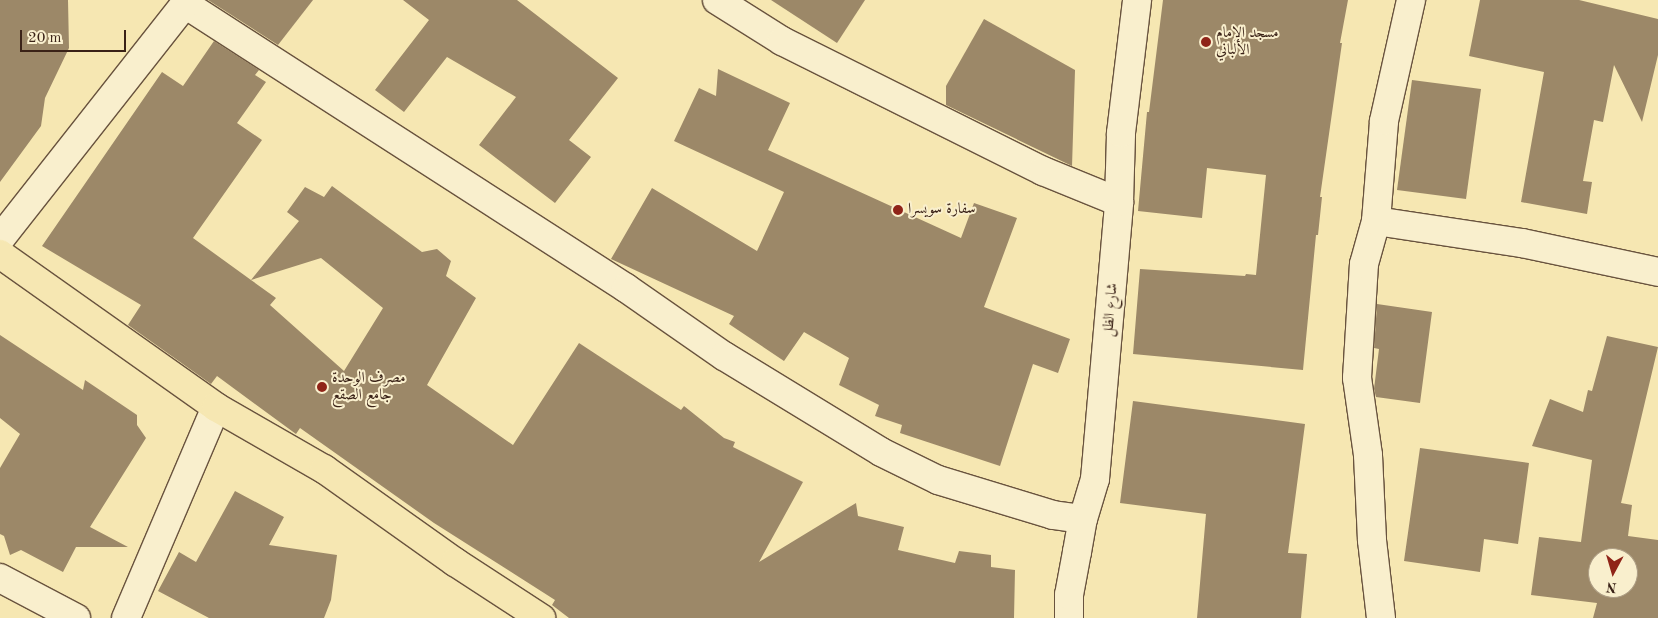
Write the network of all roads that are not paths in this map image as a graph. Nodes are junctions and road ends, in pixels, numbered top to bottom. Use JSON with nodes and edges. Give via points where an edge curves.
{"nodes":[{"id":1,"x":717,"y":0,"type":"edge"},
{"id":2,"x":1137,"y":0,"type":"edge"},
{"id":3,"x":1411,"y":0,"type":"edge"},
{"id":4,"x":186,"y":2,"type":"edge"},
{"id":5,"x":1119,"y":202,"type":"junction"},
{"id":6,"x":1376,"y":220,"type":"junction"},
{"id":7,"x":0,"y":239,"type":"edge"},
{"id":8,"x":0,"y":254,"type":"edge"},
{"id":9,"x":1658,"y":272,"type":"edge"},
{"id":10,"x":216,"y":408,"type":"junction"},
{"id":11,"x":1083,"y":519,"type":"junction"},
{"id":12,"x":0,"y":578,"type":"edge"},
{"id":13,"x":76,"y":618,"type":"edge"},
{"id":14,"x":126,"y":618,"type":"edge"},
{"id":15,"x":541,"y":618,"type":"edge"},
{"id":16,"x":1069,"y":618,"type":"edge"},
{"id":17,"x":1381,"y":618,"type":"edge"}],
"edges":[{"from":1,"to":5,"type":"street","via":[[782,41],[1043,171]]},
{"from":2,"to":5,"type":"street","name":"شارع الظل","via":[[1121,133]]},
{"from":3,"to":6,"type":"street","via":[[1384,120]]},
{"from":4,"to":7,"type":"street"},
{"from":4,"to":11,"type":"street","via":[[626,288],[724,356],[881,452],[938,480],[1053,515]]},
{"from":5,"to":11,"type":"street","name":"شارع الظل","via":[[1095,479]]},
{"from":6,"to":9,"type":"street","via":[[1522,243]]},
{"from":6,"to":17,"type":"street","via":[[1364,264],[1357,378],[1368,455],[1372,540]]},
{"from":8,"to":10,"type":"main road"},
{"from":10,"to":14,"type":"street"},
{"from":10,"to":15,"type":"main road","via":[[324,469],[455,562]]},
{"from":11,"to":16,"type":"street","name":"شارع الظل","via":[[1069,595]]},
{"from":12,"to":13,"type":"street"}]}
